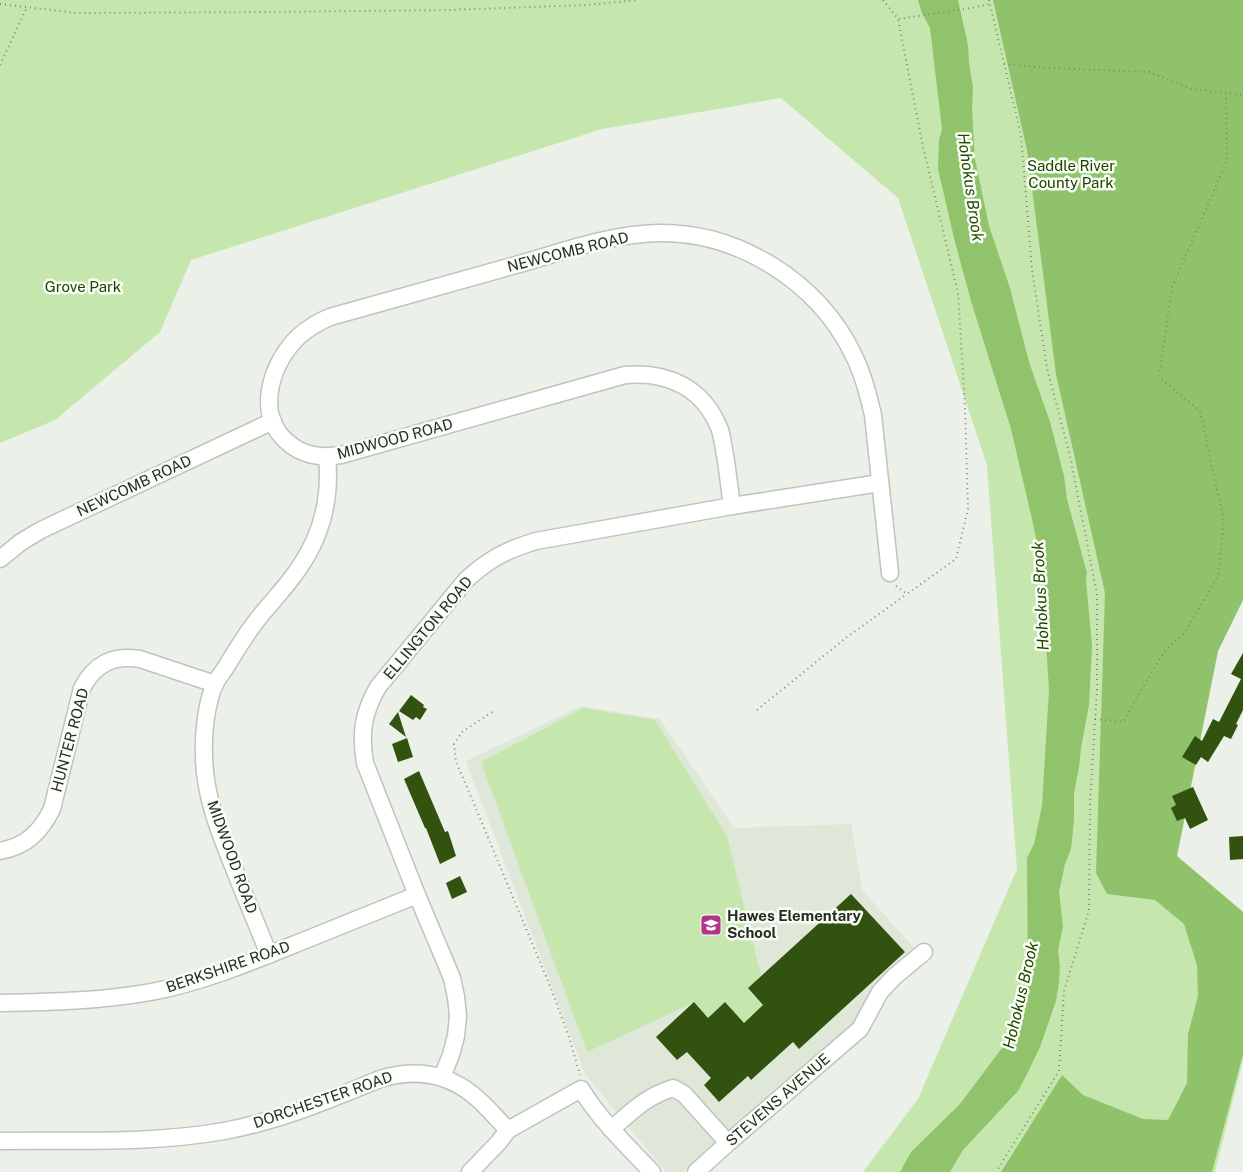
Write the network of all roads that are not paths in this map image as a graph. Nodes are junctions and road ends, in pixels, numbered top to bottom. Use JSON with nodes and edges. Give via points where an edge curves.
{"nodes":[{"id":1,"x":273,"y":421,"type":"junction"},
{"id":2,"x":327,"y":457,"type":"junction"},
{"id":3,"x":880,"y":483,"type":"junction"},
{"id":4,"x":732,"y":506,"type":"junction"},
{"id":5,"x":0,"y":560,"type":"edge"},
{"id":6,"x":890,"y":573,"type":"road end"},
{"id":7,"x":215,"y":684,"type":"junction"},
{"id":8,"x":0,"y":852,"type":"edge"},
{"id":9,"x":417,"y":895,"type":"junction"},
{"id":10,"x":924,"y":952,"type":"dead end"},
{"id":11,"x":269,"y":956,"type":"junction"},
{"id":12,"x":0,"y":1003,"type":"edge"},
{"id":13,"x":442,"y":1077,"type":"junction"},
{"id":14,"x":611,"y":1129,"type":"junction"},
{"id":15,"x":508,"y":1130,"type":"junction"},
{"id":16,"x":0,"y":1141,"type":"edge"},
{"id":17,"x":728,"y":1143,"type":"junction"},
{"id":18,"x":470,"y":1172,"type":"edge"},
{"id":19,"x":652,"y":1172,"type":"edge"},
{"id":20,"x":696,"y":1172,"type":"edge"}],
"edges":[{"from":1,"to":2,"type":"street","name":"NEWCOMB ROAD","via":[[290,445],[314,456]]},
{"from":1,"to":3,"type":"street","name":"NEWCOMB ROAD","via":[[270,387],[278,365],[298,338],[325,319],[592,243],[637,234],[683,234],[731,245],[752,254],[793,280],[826,312],[840,330],[862,374],[873,415]]},
{"from":1,"to":5,"type":"street","name":"NEWCOMB ROAD","via":[[42,530]]},
{"from":2,"to":4,"type":"street","name":"MIDWOOD ROAD","via":[[625,375],[641,374],[670,379],[695,394],[706,406],[720,431]]},
{"from":2,"to":7,"type":"street","name":"MIDWOOD ROAD","via":[[325,511],[310,550],[299,569],[254,623]]},
{"from":3,"to":4,"type":"street","name":"ELLINGTON ROAD"},
{"from":3,"to":6,"type":"street","name":"NEWCOMB ROAD"},
{"from":4,"to":9,"type":"street","name":"ELLINGTON ROAD","via":[[536,541],[498,555],[466,580],[378,687],[363,730],[366,763]]},
{"from":7,"to":8,"type":"street","name":"HUNTER ROAD","via":[[140,659],[116,659],[95,670],[82,688],[46,822],[25,842]]},
{"from":7,"to":11,"type":"street","name":"MIDWOOD ROAD","via":[[205,728],[205,775],[216,822]]},
{"from":9,"to":11,"type":"street","name":"BERKSHIRE ROAD"},
{"from":9,"to":13,"type":"street","name":"ELLINGTON ROAD","via":[[452,978],[456,997],[456,1036]]},
{"from":10,"to":17,"type":"street","name":"STEVENS AVENUE","via":[[880,992],[860,1029]]},
{"from":11,"to":12,"type":"street","name":"BERKSHIRE ROAD","via":[[203,979],[152,992],[70,1002]]},
{"from":13,"to":15,"type":"street","name":"DORCHESTER ROAD","via":[[473,1095]]},
{"from":13,"to":16,"type":"street","name":"DORCHESTER ROAD","via":[[408,1073],[392,1075],[290,1114],[188,1136]]},
{"from":14,"to":15,"type":"street","via":[[581,1089]]},
{"from":14,"to":17,"type":"street","via":[[647,1099],[673,1088],[684,1094]]},
{"from":14,"to":19,"type":"street"},
{"from":15,"to":18,"type":"street"},
{"from":17,"to":20,"type":"street","name":"STEVENS AVENUE"}]}
